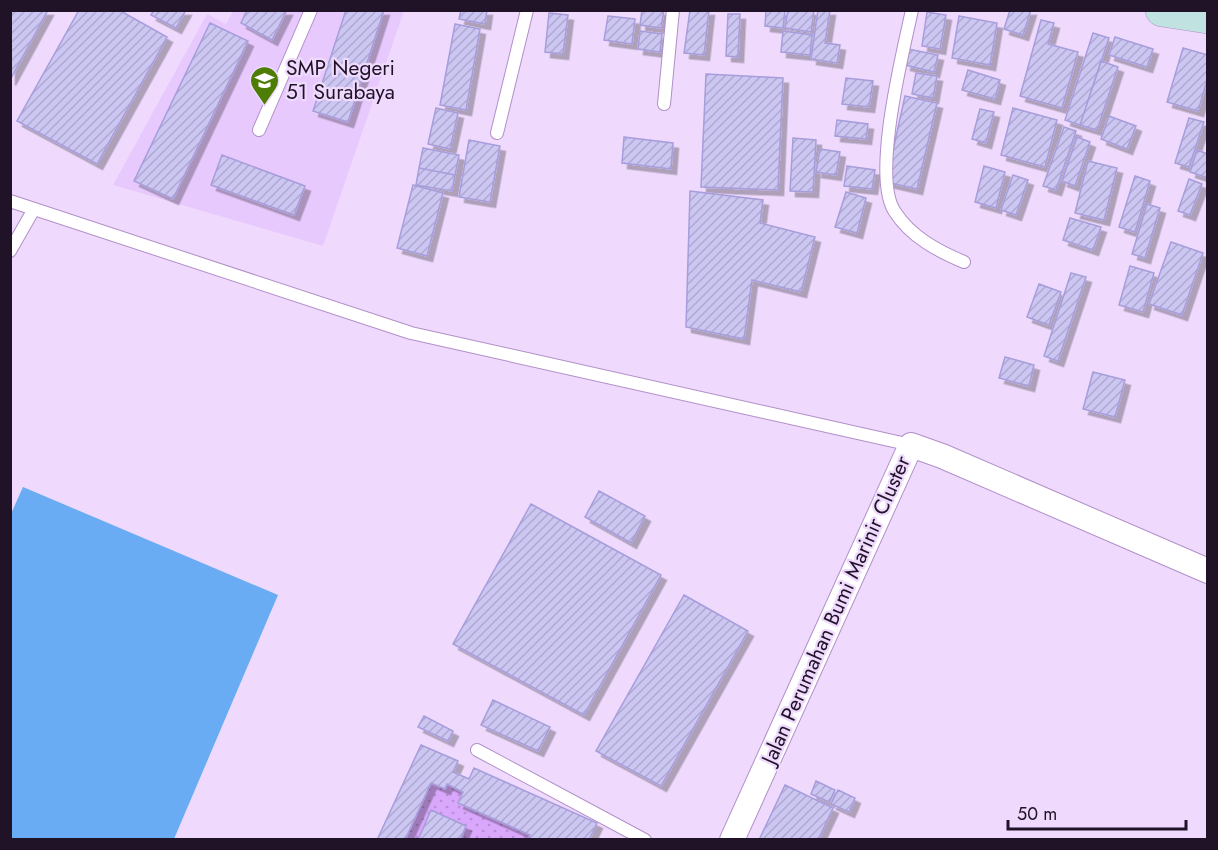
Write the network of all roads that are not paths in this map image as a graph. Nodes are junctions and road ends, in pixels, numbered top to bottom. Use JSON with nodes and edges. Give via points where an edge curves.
{"nodes":[{"id":1,"x":311,"y":10,"type":"edge"},
{"id":2,"x":527,"y":10,"type":"edge"},
{"id":3,"x":673,"y":10,"type":"edge"},
{"id":4,"x":912,"y":10,"type":"edge"},
{"id":5,"x":1162,"y":10,"type":"edge"},
{"id":6,"x":1208,"y":17,"type":"edge"},
{"id":7,"x":664,"y":104,"type":"dead end"},
{"id":8,"x":259,"y":130,"type":"dead end"},
{"id":9,"x":497,"y":133,"type":"dead end"},
{"id":10,"x":10,"y":201,"type":"edge"},
{"id":11,"x":34,"y":209,"type":"junction"},
{"id":12,"x":10,"y":251,"type":"edge"},
{"id":13,"x":964,"y":262,"type":"dead end"},
{"id":14,"x":911,"y":445,"type":"junction"},
{"id":15,"x":1208,"y":571,"type":"edge"},
{"id":16,"x":477,"y":750,"type":"dead end"},
{"id":17,"x":645,"y":840,"type":"edge"},
{"id":18,"x":732,"y":840,"type":"edge"}],
"edges":[{"from":1,"to":8,"type":"lane"},
{"from":2,"to":9,"type":"lane"},
{"from":3,"to":7,"type":"lane"},
{"from":4,"to":13,"type":"lane","via":[[894,100],[885,183],[888,198],[895,213],[932,248]]},
{"from":5,"to":6,"type":"street"},
{"from":10,"to":11,"type":"lane"},
{"from":11,"to":12,"type":"lane"},
{"from":11,"to":14,"type":"lane","via":[[411,333]]},
{"from":14,"to":15,"type":"street","name":"Jalan Perumahan Bumi Marinir Cluster"},
{"from":14,"to":18,"type":"street","name":"Jalan Perumahan Bumi Marinir Cluster"},
{"from":16,"to":17,"type":"lane"}]}
